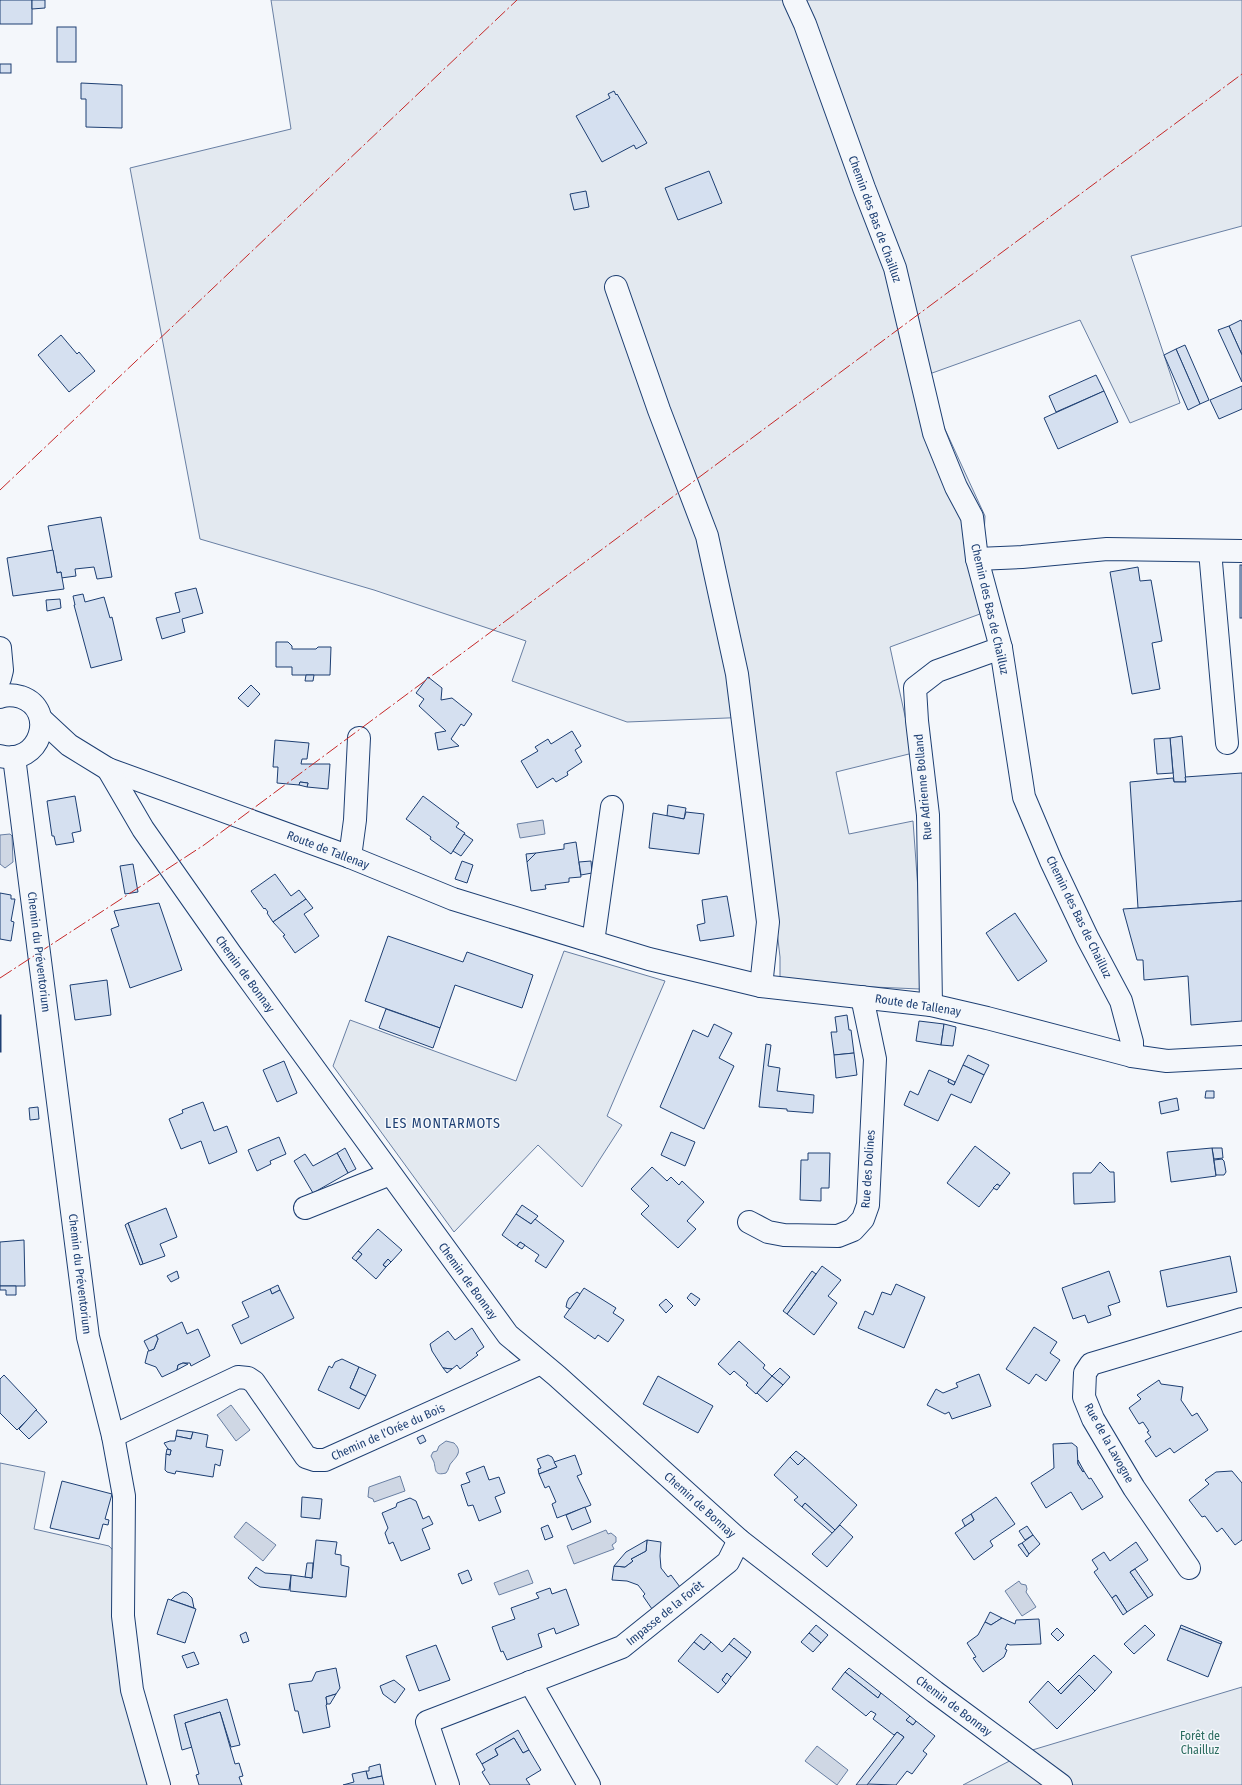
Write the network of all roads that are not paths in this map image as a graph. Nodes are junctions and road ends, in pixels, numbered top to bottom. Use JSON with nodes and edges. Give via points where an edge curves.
{"nodes":[{"id":1,"x":794,"y":0,"type":"edge"},
{"id":2,"x":616,"y":287,"type":"dead end"},
{"id":3,"x":1210,"y":551,"type":"junction"},
{"id":4,"x":1242,"y":551,"type":"edge"},
{"id":5,"x":977,"y":559,"type":"junction"},
{"id":6,"x":0,"y":648,"type":"edge"},
{"id":7,"x":1001,"y":648,"type":"junction"},
{"id":8,"x":1,"y":674,"type":"edge"},
{"id":9,"x":7,"y":696,"type":"edge"},
{"id":10,"x":41,"y":719,"type":"junction"},
{"id":11,"x":359,"y":738,"type":"dead end"},
{"id":12,"x":37,"y":743,"type":"junction"},
{"id":13,"x":1227,"y":743,"type":"dead end"},
{"id":14,"x":69,"y":745,"type":"junction"},
{"id":15,"x":7,"y":757,"type":"edge"},
{"id":16,"x":108,"y":769,"type":"junction"},
{"id":17,"x":612,"y":807,"type":"dead end"},
{"id":18,"x":350,"y":857,"type":"junction"},
{"id":19,"x":593,"y":942,"type":"junction"},
{"id":20,"x":761,"y":986,"type":"junction"},
{"id":21,"x":862,"y":997,"type":"junction"},
{"id":22,"x":931,"y":1005,"type":"junction"},
{"id":23,"x":1132,"y":1056,"type":"junction"},
{"id":24,"x":1242,"y":1057,"type":"edge"},
{"id":25,"x":390,"y":1174,"type":"junction"},
{"id":26,"x":305,"y":1208,"type":"dead end"},
{"id":27,"x":749,"y":1222,"type":"dead end"},
{"id":28,"x":1242,"y":1319,"type":"edge"},
{"id":29,"x":541,"y":1363,"type":"junction"},
{"id":30,"x":113,"y":1436,"type":"junction"},
{"id":31,"x":739,"y":1540,"type":"junction"},
{"id":32,"x":1189,"y":1568,"type":"dead end"},
{"id":33,"x":530,"y":1682,"type":"junction"},
{"id":34,"x":159,"y":1785,"type":"edge"},
{"id":35,"x":448,"y":1785,"type":"edge"},
{"id":36,"x":589,"y":1785,"type":"edge"},
{"id":37,"x":1061,"y":1785,"type":"edge"}],
"edges":[{"from":1,"to":5,"type":"street","name":"Chemin des Bas de Chailluz","via":[[895,268],[934,433],[956,487],[972,517]]},
{"from":2,"to":20,"type":"street","via":[[707,536],[737,674],[768,922]]},
{"from":3,"to":4,"type":"street"},
{"from":3,"to":5,"type":"street","via":[[1107,549]]},
{"from":3,"to":13,"type":"street"},
{"from":5,"to":7,"type":"street","name":"Chemin des Bas de Chailluz"},
{"from":6,"to":8,"type":"street"},
{"from":7,"to":22,"type":"street","name":"Rue Adrienne Bolland","via":[[937,671],[915,688],[928,815]]},
{"from":7,"to":23,"type":"street","name":"Chemin des Bas de Chailluz","via":[[1024,797],[1087,937],[1121,1001],[1132,1042]]},
{"from":8,"to":9,"type":"street"},
{"from":9,"to":10,"type":"street","name":"Route de Tallenay","via":[[32,703]]},
{"from":10,"to":12,"type":"street"},
{"from":10,"to":14,"type":"street","name":"Route de Tallenay"},
{"from":11,"to":18,"type":"street","via":[[355,820]]},
{"from":12,"to":14,"type":"street","name":"Route de Tallenay"},
{"from":12,"to":15,"type":"street","via":[[23,755]]},
{"from":14,"to":16,"type":"street","name":"Route de Tallenay"},
{"from":15,"to":30,"type":"street","name":"Chemin du Préventorium","via":[[88,1337]]},
{"from":16,"to":18,"type":"street","name":"Route de Tallenay"},
{"from":16,"to":25,"type":"street","name":"Chemin de Bonnay","via":[[148,836]]},
{"from":17,"to":19,"type":"street"},
{"from":18,"to":19,"type":"street","name":"Route de Tallenay","via":[[453,899]]},
{"from":19,"to":20,"type":"street","name":"Route de Tallenay","via":[[649,959]]},
{"from":20,"to":21,"type":"street","name":"Route de Tallenay"},
{"from":21,"to":22,"type":"street","name":"Route de Tallenay"},
{"from":21,"to":27,"type":"street","name":"Rue des Dolines","via":[[875,1059],[868,1205],[863,1219],[853,1230],[838,1236],[784,1235],[768,1232]]},
{"from":22,"to":23,"type":"street","name":"Route de Tallenay"},
{"from":23,"to":24,"type":"street","name":"Route de Tallenay","via":[[1167,1061]]},
{"from":25,"to":26,"type":"street"},
{"from":25,"to":29,"type":"street","name":"Chemin de Bonnay","via":[[508,1335]]},
{"from":28,"to":32,"type":"street","name":"Rue de la Lavogne","via":[[1091,1364],[1085,1373],[1084,1397],[1093,1419],[1134,1488]]},
{"from":29,"to":30,"type":"street","name":"Chemin de l’Orée du Bois","via":[[325,1460],[306,1457],[254,1382],[248,1378],[238,1377]]},
{"from":29,"to":31,"type":"street","name":"Chemin de Bonnay"},
{"from":30,"to":34,"type":"street","name":"Chemin du Préventorium","via":[[124,1496],[123,1616],[132,1690]]},
{"from":31,"to":33,"type":"street","name":"Impasse de la Forêt","via":[[728,1562],[622,1647]]},
{"from":31,"to":37,"type":"street","name":"Chemin de Bonnay","via":[[929,1688]]},
{"from":33,"to":35,"type":"street","name":"Impasse de la Forêt","via":[[427,1722]]},
{"from":33,"to":36,"type":"street"}]}
